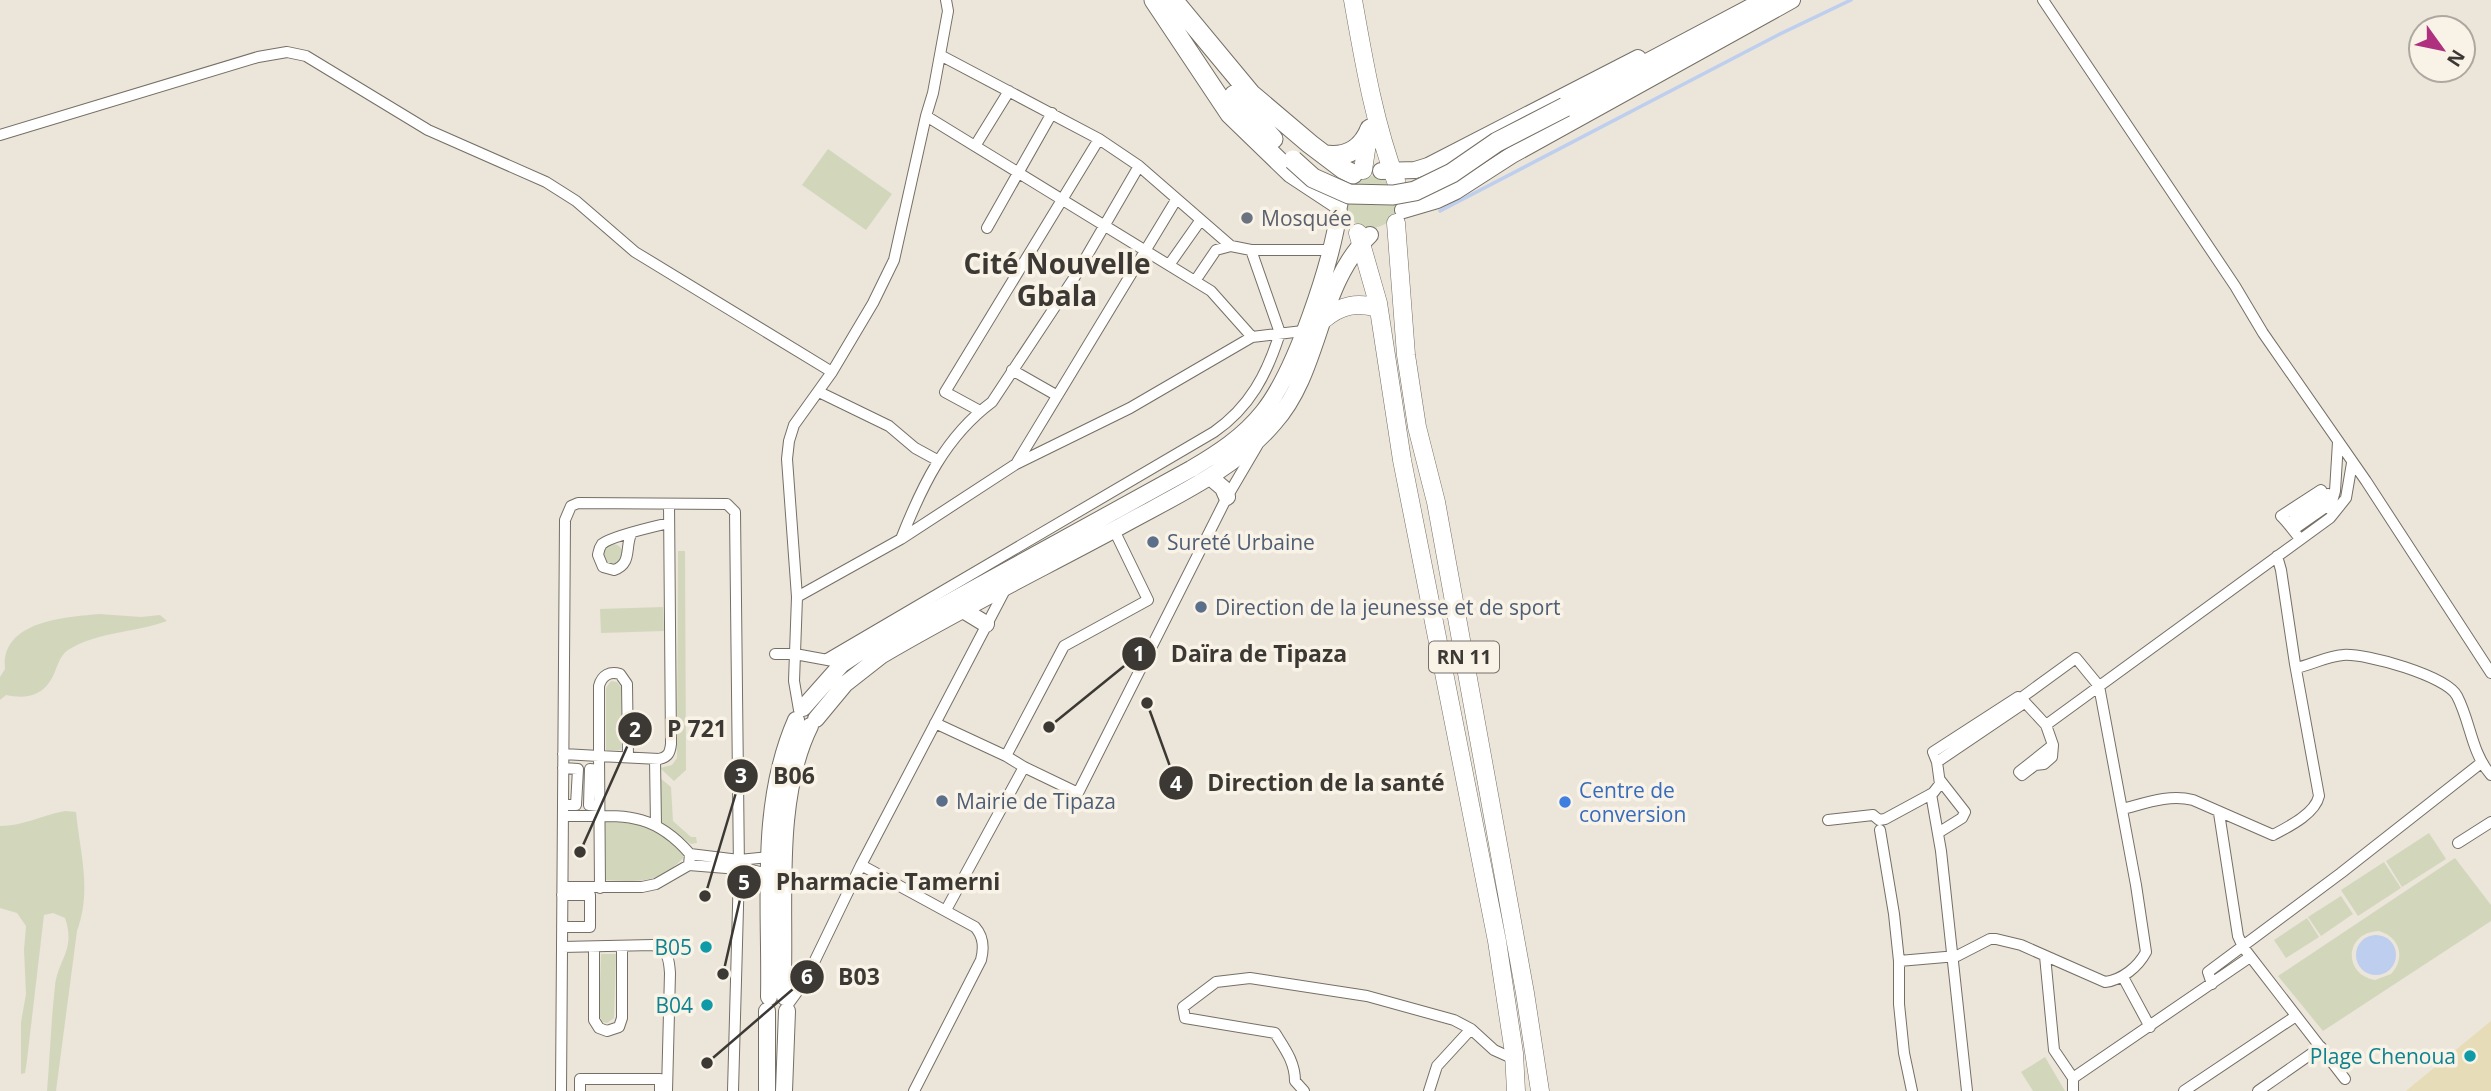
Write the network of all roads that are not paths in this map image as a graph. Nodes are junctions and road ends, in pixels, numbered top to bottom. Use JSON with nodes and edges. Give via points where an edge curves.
{"nodes":[{"id":1,"x":946,"y":0,"type":"edge"},
{"id":2,"x":1154,"y":0,"type":"edge"},
{"id":3,"x":1173,"y":0,"type":"edge"},
{"id":4,"x":1353,"y":0,"type":"edge"},
{"id":5,"x":1792,"y":0,"type":"edge"},
{"id":6,"x":2043,"y":0,"type":"edge"},
{"id":7,"x":1761,"y":5,"type":"edge"},
{"id":8,"x":1195,"y":27,"type":"junction"},
{"id":9,"x":1183,"y":44,"type":"junction"},
{"id":10,"x":940,"y":55,"type":"junction"},
{"id":11,"x":1009,"y":91,"type":"junction"},
{"id":12,"x":1369,"y":91,"type":"junction"},
{"id":13,"x":1234,"y":95,"type":"junction"},
{"id":14,"x":1052,"y":113,"type":"junction"},
{"id":15,"x":926,"y":116,"type":"junction"},
{"id":16,"x":1370,"y":129,"type":"junction"},
{"id":17,"x":0,"y":135,"type":"edge"},
{"id":18,"x":1099,"y":139,"type":"junction"},
{"id":19,"x":975,"y":146,"type":"junction"},
{"id":20,"x":1325,"y":155,"type":"junction"},
{"id":21,"x":1139,"y":166,"type":"junction"},
{"id":22,"x":1358,"y":172,"type":"junction"},
{"id":23,"x":1018,"y":173,"type":"junction"},
{"id":24,"x":1390,"y":174,"type":"junction"},
{"id":25,"x":1061,"y":200,"type":"junction"},
{"id":26,"x":1176,"y":200,"type":"junction"},
{"id":27,"x":1338,"y":207,"type":"junction"},
{"id":28,"x":1399,"y":217,"type":"junction"},
{"id":29,"x":1200,"y":221,"type":"junction"},
{"id":30,"x":1104,"y":226,"type":"junction"},
{"id":31,"x":987,"y":228,"type":"dead end"},
{"id":32,"x":1363,"y":237,"type":"junction"},
{"id":33,"x":1231,"y":246,"type":"junction"},
{"id":34,"x":1251,"y":250,"type":"junction"},
{"id":35,"x":1331,"y":250,"type":"junction"},
{"id":36,"x":1146,"y":251,"type":"junction"},
{"id":37,"x":1169,"y":265,"type":"junction"},
{"id":38,"x":1195,"y":281,"type":"junction"},
{"id":39,"x":1378,"y":308,"type":"junction"},
{"id":40,"x":1324,"y":319,"type":"junction"},
{"id":41,"x":1303,"y":331,"type":"junction"},
{"id":42,"x":1280,"y":333,"type":"junction"},
{"id":43,"x":1252,"y":337,"type":"junction"},
{"id":44,"x":1012,"y":370,"type":"junction"},
{"id":45,"x":832,"y":372,"type":"junction"},
{"id":46,"x":819,"y":393,"type":"junction"},
{"id":47,"x":1056,"y":395,"type":"junction"},
{"id":48,"x":980,"y":411,"type":"junction"},
{"id":49,"x":1262,"y":437,"type":"junction"},
{"id":50,"x":2337,"y":442,"type":"junction"},
{"id":51,"x":937,"y":460,"type":"junction"},
{"id":52,"x":2353,"y":463,"type":"junction"},
{"id":53,"x":1016,"y":464,"type":"junction"},
{"id":54,"x":1210,"y":478,"type":"junction"},
{"id":55,"x":2330,"y":494,"type":"junction"},
{"id":56,"x":1227,"y":498,"type":"junction"},
{"id":57,"x":669,"y":504,"type":"junction"},
{"id":58,"x":669,"y":523,"type":"junction"},
{"id":59,"x":2321,"y":524,"type":"junction"},
{"id":60,"x":1114,"y":530,"type":"junction"},
{"id":61,"x":2294,"y":531,"type":"junction"},
{"id":62,"x":631,"y":534,"type":"dead end"},
{"id":63,"x":901,"y":539,"type":"junction"},
{"id":64,"x":2277,"y":556,"type":"junction"},
{"id":65,"x":1006,"y":587,"type":"junction"},
{"id":66,"x":797,"y":597,"type":"junction"},
{"id":67,"x":1148,"y":600,"type":"junction"},
{"id":68,"x":963,"y":610,"type":"junction"},
{"id":69,"x":1169,"y":612,"type":"junction"},
{"id":70,"x":986,"y":624,"type":"junction"},
{"id":71,"x":775,"y":654,"type":"dead end"},
{"id":72,"x":795,"y":654,"type":"junction"},
{"id":73,"x":834,"y":662,"type":"junction"},
{"id":74,"x":2296,"y":668,"type":"junction"},
{"id":75,"x":2491,"y":673,"type":"edge"},
{"id":76,"x":2099,"y":686,"type":"junction"},
{"id":77,"x":2022,"y":701,"type":"junction"},
{"id":78,"x":805,"y":716,"type":"junction"},
{"id":79,"x":935,"y":723,"type":"junction"},
{"id":80,"x":2046,"y":725,"type":"junction"},
{"id":81,"x":2053,"y":745,"type":"dead end"},
{"id":82,"x":563,"y":754,"type":"junction"},
{"id":83,"x":599,"y":756,"type":"junction"},
{"id":84,"x":1006,"y":756,"type":"junction"},
{"id":85,"x":628,"y":757,"type":"junction"},
{"id":86,"x":655,"y":759,"type":"junction"},
{"id":87,"x":2480,"y":763,"type":"junction"},
{"id":88,"x":1024,"y":767,"type":"junction"},
{"id":89,"x":2491,"y":775,"type":"edge"},
{"id":90,"x":1940,"y":780,"type":"junction"},
{"id":91,"x":1931,"y":794,"type":"junction"},
{"id":92,"x":2123,"y":809,"type":"junction"},
{"id":93,"x":563,"y":810,"type":"junction"},
{"id":94,"x":599,"y":811,"type":"junction"},
{"id":95,"x":2219,"y":813,"type":"junction"},
{"id":96,"x":1828,"y":820,"type":"dead end"},
{"id":97,"x":2491,"y":822,"type":"edge"},
{"id":98,"x":656,"y":825,"type":"junction"},
{"id":99,"x":1881,"y":826,"type":"junction"},
{"id":100,"x":1938,"y":834,"type":"junction"},
{"id":101,"x":2458,"y":843,"type":"dead end"},
{"id":102,"x":769,"y":857,"type":"junction"},
{"id":103,"x":690,"y":859,"type":"junction"},
{"id":104,"x":739,"y":865,"type":"junction"},
{"id":105,"x":861,"y":865,"type":"junction"},
{"id":106,"x":769,"y":874,"type":"junction"},
{"id":107,"x":600,"y":888,"type":"junction"},
{"id":108,"x":563,"y":891,"type":"junction"},
{"id":109,"x":946,"y":910,"type":"junction"},
{"id":110,"x":562,"y":927,"type":"junction"},
{"id":111,"x":650,"y":945,"type":"junction"},
{"id":112,"x":622,"y":946,"type":"junction"},
{"id":113,"x":562,"y":947,"type":"junction"},
{"id":114,"x":591,"y":947,"type":"junction"},
{"id":115,"x":2243,"y":947,"type":"junction"},
{"id":116,"x":1953,"y":956,"type":"junction"},
{"id":117,"x":2045,"y":956,"type":"junction"},
{"id":118,"x":2250,"y":957,"type":"junction"},
{"id":119,"x":1899,"y":961,"type":"junction"},
{"id":120,"x":2123,"y":977,"type":"junction"},
{"id":121,"x":2213,"y":984,"type":"junction"},
{"id":122,"x":779,"y":1004,"type":"junction"},
{"id":123,"x":2296,"y":1016,"type":"junction"},
{"id":124,"x":2150,"y":1027,"type":"junction"},
{"id":125,"x":1471,"y":1029,"type":"junction"},
{"id":126,"x":2321,"y":1047,"type":"junction"},
{"id":127,"x":1514,"y":1059,"type":"junction"},
{"id":128,"x":2073,"y":1078,"type":"junction"},
{"id":129,"x":2345,"y":1079,"type":"dead end"},
{"id":130,"x":664,"y":1089,"type":"edge"},
{"id":131,"x":561,"y":1091,"type":"edge"},
{"id":132,"x":580,"y":1091,"type":"edge"},
{"id":133,"x":733,"y":1091,"type":"edge"},
{"id":134,"x":767,"y":1091,"type":"edge"},
{"id":135,"x":784,"y":1091,"type":"edge"},
{"id":136,"x":915,"y":1091,"type":"edge"},
{"id":137,"x":1304,"y":1091,"type":"edge"},
{"id":138,"x":1429,"y":1091,"type":"edge"},
{"id":139,"x":1517,"y":1091,"type":"edge"},
{"id":140,"x":1540,"y":1091,"type":"edge"},
{"id":141,"x":1912,"y":1091,"type":"edge"},
{"id":142,"x":1967,"y":1091,"type":"edge"},
{"id":143,"x":2073,"y":1091,"type":"edge"},
{"id":144,"x":2184,"y":1091,"type":"edge"},
{"id":145,"x":2258,"y":1091,"type":"edge"}],
"edges":[{"from":1,"to":10,"type":"street"},
{"from":2,"to":9,"type":"highway"},
{"from":3,"to":8,"type":"highway"},
{"from":4,"to":12,"type":"main road","number":"RN 11"},
{"from":5,"to":7,"type":"main road"},
{"from":6,"to":50,"type":"street"},
{"from":7,"to":13,"type":"highway","bridge":true,"via":[[1497,142],[1452,173],[1415,191],[1393,195],[1349,194],[1313,177]]},
{"from":7,"to":24,"type":"main road","via":[[1428,166]]},
{"from":7,"to":28,"type":"main road","via":[[1437,200]]},
{"from":8,"to":13,"type":"highway"},
{"from":8,"to":20,"type":"highway","via":[[1251,94]]},
{"from":9,"to":13,"type":"highway"},
{"from":9,"to":27,"type":"highway","via":[[1230,114],[1291,173]]},
{"from":10,"to":11,"type":"street"},
{"from":10,"to":15,"type":"street"},
{"from":11,"to":14,"type":"street"},
{"from":11,"to":19,"type":"street"},
{"from":12,"to":16,"type":"main road","number":"RN 11"},
{"from":12,"to":24,"type":"main road","number":"RN 11"},
{"from":14,"to":18,"type":"street"},
{"from":14,"to":23,"type":"street"},
{"from":15,"to":19,"type":"street"},
{"from":15,"to":45,"type":"street","via":[[894,260]]},
{"from":16,"to":20,"type":"highway","via":[[1356,149],[1342,156]]},
{"from":16,"to":22,"type":"main road"},
{"from":17,"to":45,"type":"street","via":[[258,57],[287,52],[306,56],[428,130],[546,182],[576,201],[635,252]]},
{"from":18,"to":21,"type":"street"},
{"from":18,"to":25,"type":"street"},
{"from":19,"to":23,"type":"street"},
{"from":20,"to":22,"type":"highway","via":[[1343,169]]},
{"from":21,"to":26,"type":"street"},
{"from":21,"to":30,"type":"street"},
{"from":22,"to":24,"type":"main road"},
{"from":22,"to":27,"type":"main road","via":[[1343,184]]},
{"from":23,"to":25,"type":"street"},
{"from":23,"to":31,"type":"street"},
{"from":24,"to":28,"type":"main road","number":"RN 11","via":[[1402,192]]},
{"from":25,"to":30,"type":"street"},
{"from":25,"to":48,"type":"street","via":[[945,392]]},
{"from":26,"to":29,"type":"street"},
{"from":26,"to":36,"type":"street"},
{"from":27,"to":32,"type":"main road","number":"RN 11","via":[[1346,224]]},
{"from":27,"to":35,"type":"main road"},
{"from":28,"to":32,"type":"main road","via":[[1387,231]]},
{"from":28,"to":140,"type":"main road","number":"RN 11","via":[[1406,355],[1417,427],[1436,502]]},
{"from":29,"to":33,"type":"street"},
{"from":29,"to":37,"type":"street"},
{"from":30,"to":36,"type":"street"},
{"from":30,"to":44,"type":"street"},
{"from":32,"to":39,"type":"main road","number":"RN 11"},
{"from":32,"to":40,"type":"main road"},
{"from":33,"to":34,"type":"street"},
{"from":33,"to":38,"type":"street","via":[[1216,250]]},
{"from":34,"to":35,"type":"street"},
{"from":34,"to":42,"type":"street"},
{"from":35,"to":41,"type":"main road"},
{"from":36,"to":37,"type":"street"},
{"from":36,"to":47,"type":"street"},
{"from":37,"to":38,"type":"street"},
{"from":38,"to":43,"type":"street","via":[[1211,291]]},
{"from":39,"to":40,"type":"main road","via":[[1349,305]]},
{"from":39,"to":127,"type":"main road","number":"RN 11","via":[[1402,460],[1497,941]]},
{"from":40,"to":49,"type":"main road","via":[[1297,387]]},
{"from":41,"to":42,"type":"street"},
{"from":41,"to":73,"type":"main road","via":[[1272,398],[1227,446]]},
{"from":42,"to":43,"type":"street"},
{"from":42,"to":73,"type":"street","via":[[1249,401],[1227,423]]},
{"from":43,"to":53,"type":"street","via":[[1129,408]]},
{"from":44,"to":47,"type":"street"},
{"from":44,"to":48,"type":"street","via":[[992,402]]},
{"from":45,"to":46,"type":"street"},
{"from":46,"to":51,"type":"street","via":[[889,426]]},
{"from":46,"to":66,"type":"street","via":[[794,425],[787,459]]},
{"from":47,"to":53,"type":"street"},
{"from":48,"to":51,"type":"street"},
{"from":49,"to":54,"type":"main road"},
{"from":49,"to":56,"type":"street"},
{"from":50,"to":52,"type":"street"},
{"from":50,"to":55,"type":"street"},
{"from":51,"to":63,"type":"street"},
{"from":52,"to":59,"type":"street","via":[[2346,498]]},
{"from":52,"to":75,"type":"street"},
{"from":53,"to":63,"type":"street"},
{"from":54,"to":56,"type":"main road"},
{"from":54,"to":60,"type":"main road"},
{"from":55,"to":59,"type":"street","via":[[2329,511]]},
{"from":55,"to":61,"type":"street"},
{"from":56,"to":69,"type":"street"},
{"from":57,"to":58,"type":"street"},
{"from":57,"to":82,"type":"street","via":[[578,503],[565,516]]},
{"from":57,"to":104,"type":"street","via":[[727,505],[735,512]]},
{"from":58,"to":62,"type":"street"},
{"from":58,"to":86,"type":"street","via":[[671,744],[666,757]]},
{"from":59,"to":61,"type":"street"},
{"from":60,"to":65,"type":"main road"},
{"from":60,"to":67,"type":"street"},
{"from":61,"to":64,"type":"street"},
{"from":63,"to":66,"type":"street"},
{"from":64,"to":74,"type":"street"},
{"from":64,"to":76,"type":"street"},
{"from":65,"to":68,"type":"main road"},
{"from":65,"to":70,"type":"street"},
{"from":66,"to":72,"type":"street"},
{"from":67,"to":69,"type":"street"},
{"from":67,"to":84,"type":"street","via":[[1064,646]]},
{"from":68,"to":70,"type":"main road"},
{"from":68,"to":78,"type":"main road","via":[[861,670]]},
{"from":69,"to":88,"type":"street","via":[[1078,793]]},
{"from":70,"to":79,"type":"street"},
{"from":71,"to":72,"type":"street"},
{"from":72,"to":73,"type":"street"},
{"from":72,"to":78,"type":"street","via":[[794,681]]},
{"from":73,"to":78,"type":"main road"},
{"from":74,"to":87,"type":"street","via":[[2340,655],[2366,657],[2432,678],[2459,699]]},
{"from":74,"to":95,"type":"street","via":[[2319,800],[2273,835]]},
{"from":76,"to":77,"type":"street","via":[[2076,659]]},
{"from":76,"to":80,"type":"street"},
{"from":76,"to":92,"type":"street"},
{"from":77,"to":80,"type":"street"},
{"from":77,"to":90,"type":"street","via":[[2018,696],[1933,752]]},
{"from":78,"to":102,"type":"main road","via":[[785,746],[776,782]]},
{"from":78,"to":122,"type":"main road","via":[[787,805]]},
{"from":79,"to":84,"type":"street"},
{"from":79,"to":105,"type":"street"},
{"from":80,"to":81,"type":"street"},
{"from":82,"to":83,"type":"street"},
{"from":82,"to":93,"type":"street","via":[[563,768],[578,769],[576,805]]},
{"from":83,"to":85,"type":"street"},
{"from":83,"to":85,"type":"street","via":[[599,685],[603,677],[614,673],[627,684]]},
{"from":83,"to":94,"type":"street","via":[[599,769],[590,769],[589,806]]},
{"from":84,"to":88,"type":"street"},
{"from":85,"to":86,"type":"street"},
{"from":86,"to":98,"type":"street"},
{"from":87,"to":89,"type":"street"},
{"from":87,"to":115,"type":"street"},
{"from":88,"to":109,"type":"street"},
{"from":90,"to":91,"type":"street"},
{"from":90,"to":100,"type":"street","via":[[1965,812]]},
{"from":91,"to":99,"type":"street"},
{"from":91,"to":100,"type":"street"},
{"from":92,"to":95,"type":"street","via":[[2180,797]]},
{"from":92,"to":120,"type":"street","via":[[2146,945],[2143,958]]},
{"from":93,"to":94,"type":"street"},
{"from":93,"to":108,"type":"street"},
{"from":94,"to":98,"type":"street"},
{"from":94,"to":107,"type":"street"},
{"from":95,"to":115,"type":"street"},
{"from":96,"to":99,"type":"street","via":[[1873,815]]},
{"from":97,"to":101,"type":"street"},
{"from":98,"to":103,"type":"street","via":[[680,842]]},
{"from":99,"to":119,"type":"street"},
{"from":100,"to":116,"type":"street"},
{"from":102,"to":104,"type":"street"},
{"from":102,"to":106,"type":"main road"},
{"from":103,"to":104,"type":"street"},
{"from":103,"to":107,"type":"street","via":[[652,885]]},
{"from":104,"to":106,"type":"street"},
{"from":104,"to":133,"type":"street"},
{"from":105,"to":109,"type":"street"},
{"from":105,"to":122,"type":"street","via":[[805,981]]},
{"from":106,"to":122,"type":"main road"},
{"from":107,"to":108,"type":"street"},
{"from":108,"to":110,"type":"street"},
{"from":108,"to":110,"type":"street","via":[[590,895],[590,927]]},
{"from":109,"to":136,"type":"street","via":[[975,927],[984,948]]},
{"from":110,"to":113,"type":"street"},
{"from":111,"to":112,"type":"street"},
{"from":111,"to":114,"type":"street","via":[[650,939],[587,940]]},
{"from":111,"to":130,"type":"street","via":[[669,957]]},
{"from":112,"to":114,"type":"street"},
{"from":112,"to":114,"type":"street","via":[[622,1018],[618,1027],[607,1031],[594,1020]]},
{"from":113,"to":114,"type":"street"},
{"from":113,"to":131,"type":"street"},
{"from":115,"to":118,"type":"street"},
{"from":115,"to":121,"type":"street","via":[[2208,972]]},
{"from":116,"to":117,"type":"street","via":[[1990,939]]},
{"from":116,"to":119,"type":"street"},
{"from":116,"to":142,"type":"street"},
{"from":117,"to":120,"type":"street","via":[[2098,980]]},
{"from":117,"to":128,"type":"street","via":[[2054,1050]]},
{"from":118,"to":121,"type":"street"},
{"from":118,"to":123,"type":"street"},
{"from":119,"to":141,"type":"street","via":[[1899,1004]]},
{"from":120,"to":124,"type":"street"},
{"from":121,"to":124,"type":"street"},
{"from":122,"to":134,"type":"main road"},
{"from":122,"to":135,"type":"main road"},
{"from":123,"to":126,"type":"street"},
{"from":123,"to":144,"type":"street"},
{"from":124,"to":128,"type":"street"},
{"from":125,"to":127,"type":"street","via":[[1494,1050]]},
{"from":125,"to":137,"type":"street","via":[[1367,996],[1250,978],[1216,982],[1183,1007],[1185,1018],[1275,1033],[1295,1070],[1295,1081]]},
{"from":125,"to":138,"type":"street","via":[[1437,1066]]},
{"from":126,"to":129,"type":"street"},
{"from":126,"to":145,"type":"street"},
{"from":127,"to":139,"type":"main road","number":"RN 11"},
{"from":128,"to":143,"type":"street"},
{"from":130,"to":132,"type":"street","via":[[660,1079],[580,1079]]}]}
